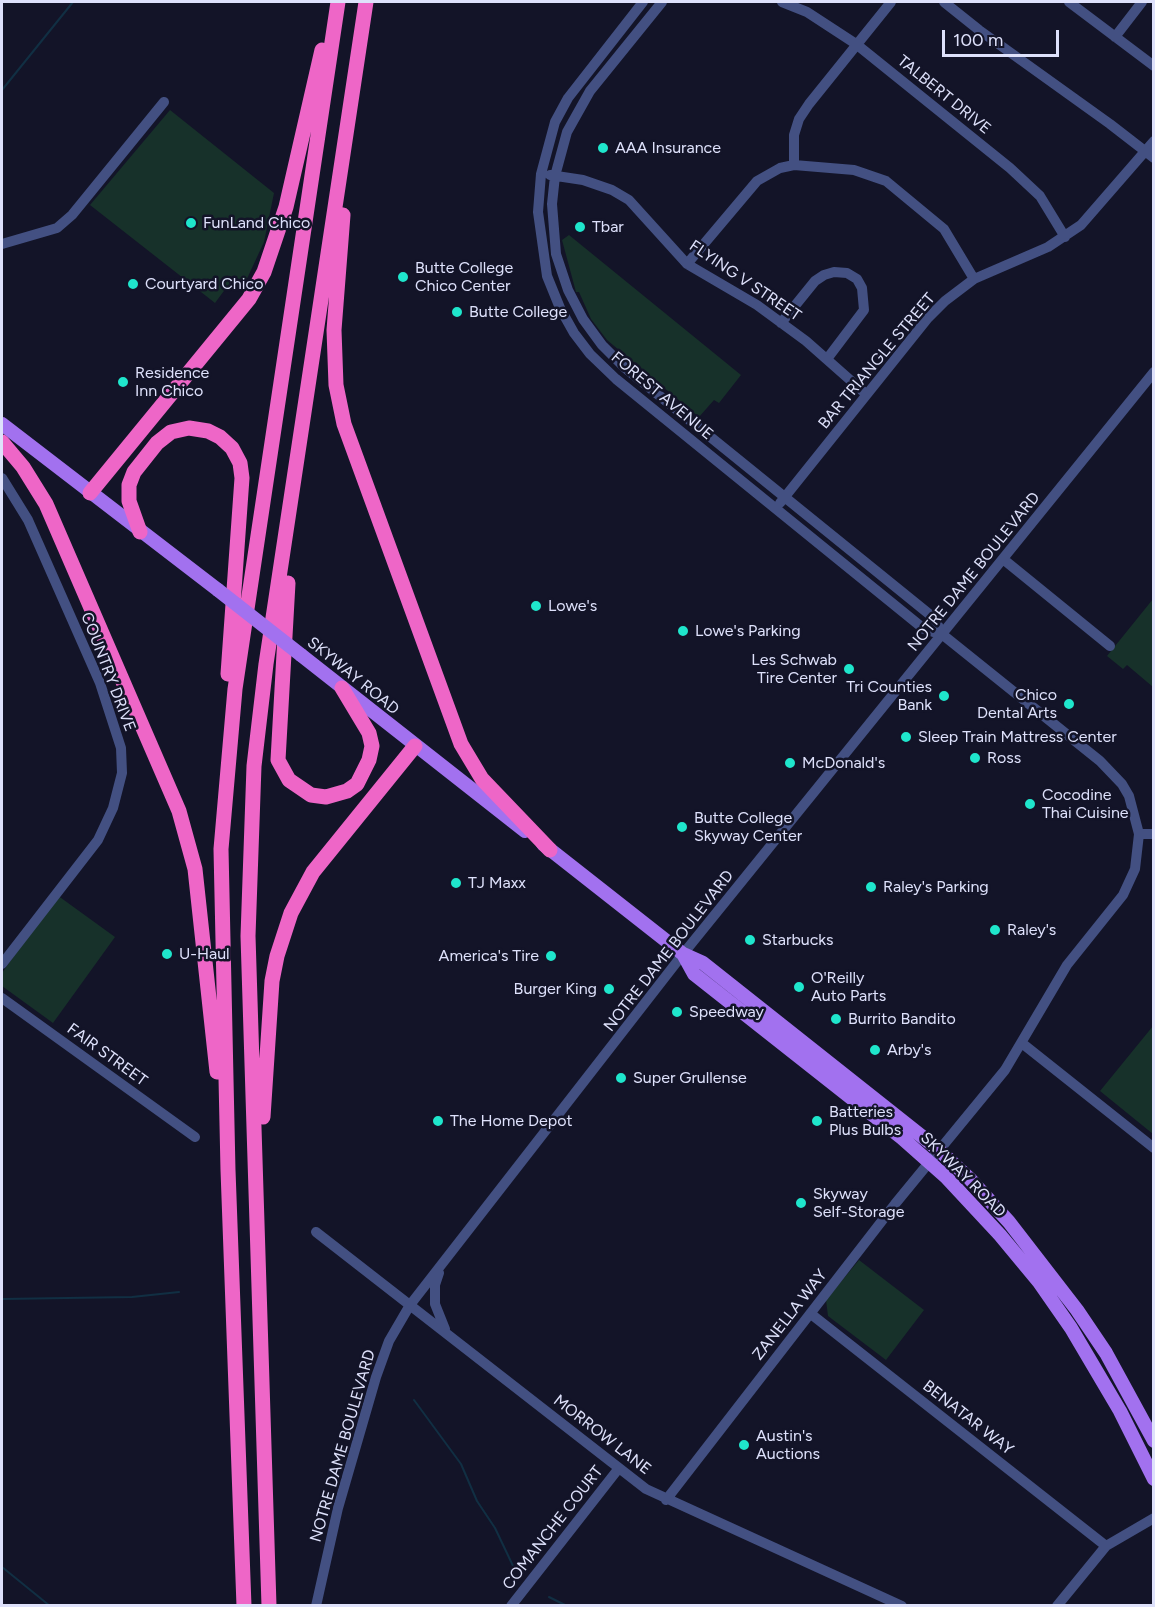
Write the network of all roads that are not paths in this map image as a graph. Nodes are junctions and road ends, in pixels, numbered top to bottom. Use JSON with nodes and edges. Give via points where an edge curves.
{"nodes":[{"id":1,"x":337,"y":2,"type":"edge"},
{"id":2,"x":366,"y":2,"type":"edge"},
{"id":3,"x":643,"y":2,"type":"edge"},
{"id":4,"x":662,"y":2,"type":"edge"},
{"id":5,"x":782,"y":2,"type":"edge"},
{"id":6,"x":891,"y":2,"type":"edge"},
{"id":7,"x":944,"y":2,"type":"edge"},
{"id":8,"x":1069,"y":2,"type":"edge"},
{"id":9,"x":1142,"y":2,"type":"edge"},
{"id":10,"x":1115,"y":37,"type":"junction"},
{"id":11,"x":856,"y":44,"type":"junction"},
{"id":12,"x":1154,"y":66,"type":"edge"},
{"id":13,"x":164,"y":102,"type":"dead end"},
{"id":14,"x":348,"y":118,"type":"junction"},
{"id":15,"x":1154,"y":141,"type":"edge"},
{"id":16,"x":1149,"y":155,"type":"edge"},
{"id":17,"x":794,"y":165,"type":"junction"},
{"id":18,"x":541,"y":174,"type":"junction"},
{"id":19,"x":555,"y":176,"type":"junction"},
{"id":20,"x":1065,"y":237,"type":"junction"},
{"id":21,"x":2,"y":244,"type":"edge"},
{"id":22,"x":687,"y":264,"type":"junction"},
{"id":23,"x":974,"y":279,"type":"junction"},
{"id":24,"x":782,"y":323,"type":"junction"},
{"id":25,"x":827,"y":359,"type":"junction"},
{"id":26,"x":1154,"y":372,"type":"edge"},
{"id":27,"x":866,"y":394,"type":"junction"},
{"id":28,"x":2,"y":424,"type":"edge"},
{"id":29,"x":2,"y":442,"type":"edge"},
{"id":30,"x":2,"y":478,"type":"edge"},
{"id":31,"x":294,"y":482,"type":"junction"},
{"id":32,"x":90,"y":493,"type":"junction"},
{"id":33,"x":784,"y":497,"type":"junction"},
{"id":34,"x":776,"y":508,"type":"junction"},
{"id":35,"x":140,"y":532,"type":"junction"},
{"id":36,"x":1003,"y":559,"type":"junction"},
{"id":37,"x":943,"y":635,"type":"junction"},
{"id":38,"x":1110,"y":646,"type":"dead end"},
{"id":39,"x":342,"y":688,"type":"junction"},
{"id":40,"x":414,"y":746,"type":"junction"},
{"id":41,"x":227,"y":761,"type":"junction"},
{"id":42,"x":1139,"y":834,"type":"junction"},
{"id":43,"x":1154,"y":834,"type":"edge"},
{"id":44,"x":550,"y":850,"type":"junction"},
{"id":45,"x":683,"y":954,"type":"junction"},
{"id":46,"x":2,"y":964,"type":"edge"},
{"id":47,"x":2,"y":998,"type":"edge"},
{"id":48,"x":1023,"y":1044,"type":"junction"},
{"id":49,"x":195,"y":1137,"type":"dead end"},
{"id":50,"x":1154,"y":1149,"type":"edge"},
{"id":51,"x":939,"y":1150,"type":"junction"},
{"id":52,"x":928,"y":1162,"type":"junction"},
{"id":53,"x":228,"y":1170,"type":"junction"},
{"id":54,"x":257,"y":1198,"type":"junction"},
{"id":55,"x":316,"y":1232,"type":"dead end"},
{"id":56,"x":443,"y":1263,"type":"junction"},
{"id":57,"x":410,"y":1305,"type":"junction"},
{"id":58,"x":811,"y":1314,"type":"junction"},
{"id":59,"x":448,"y":1335,"type":"junction"},
{"id":60,"x":1154,"y":1441,"type":"edge"},
{"id":61,"x":619,"y":1468,"type":"junction"},
{"id":62,"x":1154,"y":1479,"type":"edge"},
{"id":63,"x":666,"y":1500,"type":"junction"},
{"id":64,"x":1154,"y":1518,"type":"edge"},
{"id":65,"x":1106,"y":1546,"type":"junction"},
{"id":66,"x":244,"y":1605,"type":"edge"},
{"id":67,"x":269,"y":1605,"type":"edge"},
{"id":68,"x":316,"y":1605,"type":"edge"},
{"id":69,"x":511,"y":1605,"type":"edge"},
{"id":70,"x":902,"y":1605,"type":"edge"},
{"id":71,"x":1057,"y":1605,"type":"edge"}],
"edges":[{"from":1,"to":32,"type":"highway","via":[[328,22],[286,207],[264,272],[249,299]]},
{"from":1,"to":41,"type":"highway"},
{"from":2,"to":14,"type":"highway"},
{"from":3,"to":18,"type":"street","name":"FOREST AVENUE","via":[[568,98],[555,122]]},
{"from":4,"to":19,"type":"street","name":"FOREST AVENUE","via":[[578,109]]},
{"from":5,"to":11,"type":"street","name":"TALBERT DRIVE","via":[[807,12]]},
{"from":6,"to":11,"type":"street"},
{"from":7,"to":16,"type":"street"},
{"from":8,"to":10,"type":"street"},
{"from":9,"to":10,"type":"street"},
{"from":10,"to":12,"type":"street"},
{"from":11,"to":17,"type":"street","via":[[799,119],[794,135]]},
{"from":11,"to":20,"type":"street","name":"TALBERT DRIVE","via":[[1025,181],[1040,196]]},
{"from":13,"to":21,"type":"street","via":[[72,215],[57,228]]},
{"from":14,"to":31,"type":"highway"},
{"from":14,"to":44,"type":"highway","via":[[334,330],[336,385],[344,424],[461,744],[482,779]]},
{"from":15,"to":16,"type":"street","name":"BAR TRIANGLE STREET"},
{"from":16,"to":20,"type":"street","name":"BAR TRIANGLE STREET"},
{"from":17,"to":22,"type":"street","via":[[757,181]]},
{"from":17,"to":23,"type":"street","via":[[854,171],[886,181],[944,230]]},
{"from":18,"to":19,"type":"street","name":"FLYING V STREET"},
{"from":18,"to":34,"type":"street","name":"FOREST AVENUE","via":[[538,212],[547,276],[574,333],[616,379]]},
{"from":19,"to":22,"type":"street","name":"FLYING V STREET","via":[[583,180],[629,200]]},
{"from":19,"to":33,"type":"street","name":"FOREST AVENUE","via":[[552,228],[556,254],[583,319],[624,367]]},
{"from":20,"to":23,"type":"street","name":"BAR TRIANGLE STREET"},
{"from":22,"to":24,"type":"street","name":"FLYING V STREET"},
{"from":23,"to":27,"type":"street","name":"BAR TRIANGLE STREET","via":[[928,318]]},
{"from":24,"to":25,"type":"street","name":"FLYING V STREET"},
{"from":24,"to":25,"type":"street","via":[[814,281],[824,275],[847,273],[856,279],[862,288],[864,310]]},
{"from":25,"to":27,"type":"street","name":"FLYING V STREET"},
{"from":26,"to":36,"type":"street","name":"NOTRE DAME BOULEVARD"},
{"from":27,"to":33,"type":"street","name":"BAR TRIANGLE STREET"},
{"from":28,"to":32,"type":"main road","name":"SKYWAY ROAD"},
{"from":29,"to":53,"type":"highway","via":[[46,504],[188,839],[200,911],[220,1135]]},
{"from":30,"to":46,"type":"street","name":"COUNTRY DRIVE","via":[[28,520],[100,683],[121,748],[122,773],[113,808],[98,840]]},
{"from":31,"to":39,"type":"highway","via":[[278,760],[289,780],[311,795],[326,797],[347,791],[357,784],[369,760],[369,733]]},
{"from":31,"to":54,"type":"highway","via":[[254,766],[248,936]]},
{"from":32,"to":35,"type":"main road","name":"SKYWAY ROAD"},
{"from":33,"to":34,"type":"street","name":"BAR TRIANGLE STREET"},
{"from":33,"to":37,"type":"street","name":"FOREST AVENUE","via":[[934,618]]},
{"from":34,"to":37,"type":"street","name":"FOREST AVENUE","via":[[924,628]]},
{"from":35,"to":39,"type":"main road","name":"SKYWAY ROAD","bridge":true},
{"from":35,"to":41,"type":"highway","via":[[129,501],[129,485],[134,472],[157,443],[171,432],[189,428],[220,436],[232,448],[243,478],[225,709]]},
{"from":36,"to":37,"type":"street","name":"NOTRE DAME BOULEVARD"},
{"from":36,"to":38,"type":"street"},
{"from":37,"to":42,"type":"street","name":"FOREST AVENUE","via":[[1110,770],[1129,796]]},
{"from":37,"to":45,"type":"street","name":"NOTRE DAME BOULEVARD"},
{"from":39,"to":40,"type":"main road","name":"SKYWAY ROAD"},
{"from":40,"to":44,"type":"main road","name":"SKYWAY ROAD"},
{"from":40,"to":54,"type":"highway","via":[[313,872],[283,935],[272,981]]},
{"from":41,"to":53,"type":"highway","via":[[221,915]]},
{"from":42,"to":43,"type":"street"},
{"from":42,"to":48,"type":"street","name":"FOREST AVENUE","via":[[1134,869],[1123,895],[1067,965]]},
{"from":44,"to":45,"type":"main road","name":"SKYWAY ROAD"},
{"from":45,"to":51,"type":"main road","name":"SKYWAY ROAD","via":[[703,963]]},
{"from":45,"to":52,"type":"main road","name":"SKYWAY ROAD","via":[[694,974]]},
{"from":45,"to":56,"type":"street","name":"NOTRE DAME BOULEVARD"},
{"from":47,"to":49,"type":"street","name":"FAIR STREET"},
{"from":48,"to":50,"type":"street"},
{"from":48,"to":51,"type":"street","name":"FOREST AVENUE"},
{"from":51,"to":52,"type":"street","name":"ZANELLA WAY"},
{"from":51,"to":60,"type":"main road","name":"SKYWAY ROAD","via":[[1049,1270],[1106,1353]]},
{"from":52,"to":58,"type":"street","name":"ZANELLA WAY"},
{"from":52,"to":62,"type":"main road","name":"SKYWAY ROAD","via":[[1000,1235],[1039,1282],[1096,1368]]},
{"from":53,"to":66,"type":"highway"},
{"from":54,"to":67,"type":"highway"},
{"from":55,"to":57,"type":"street","name":"MORROW LANE"},
{"from":56,"to":57,"type":"street","name":"NOTRE DAME BOULEVARD"},
{"from":56,"to":59,"type":"street","via":[[435,1285],[435,1304]]},
{"from":57,"to":59,"type":"street","name":"MORROW LANE"},
{"from":57,"to":68,"type":"street","name":"NOTRE DAME BOULEVARD","via":[[389,1341],[376,1377],[338,1508]]},
{"from":58,"to":63,"type":"street","name":"ZANELLA WAY"},
{"from":58,"to":65,"type":"street","name":"BENATAR WAY"},
{"from":59,"to":61,"type":"street","name":"MORROW LANE"},
{"from":61,"to":63,"type":"street","name":"MORROW LANE"},
{"from":61,"to":69,"type":"street","name":"COMANCHE COURT"},
{"from":63,"to":70,"type":"street","name":"MORROW LANE"},
{"from":64,"to":65,"type":"street"},
{"from":65,"to":71,"type":"street"}]}
